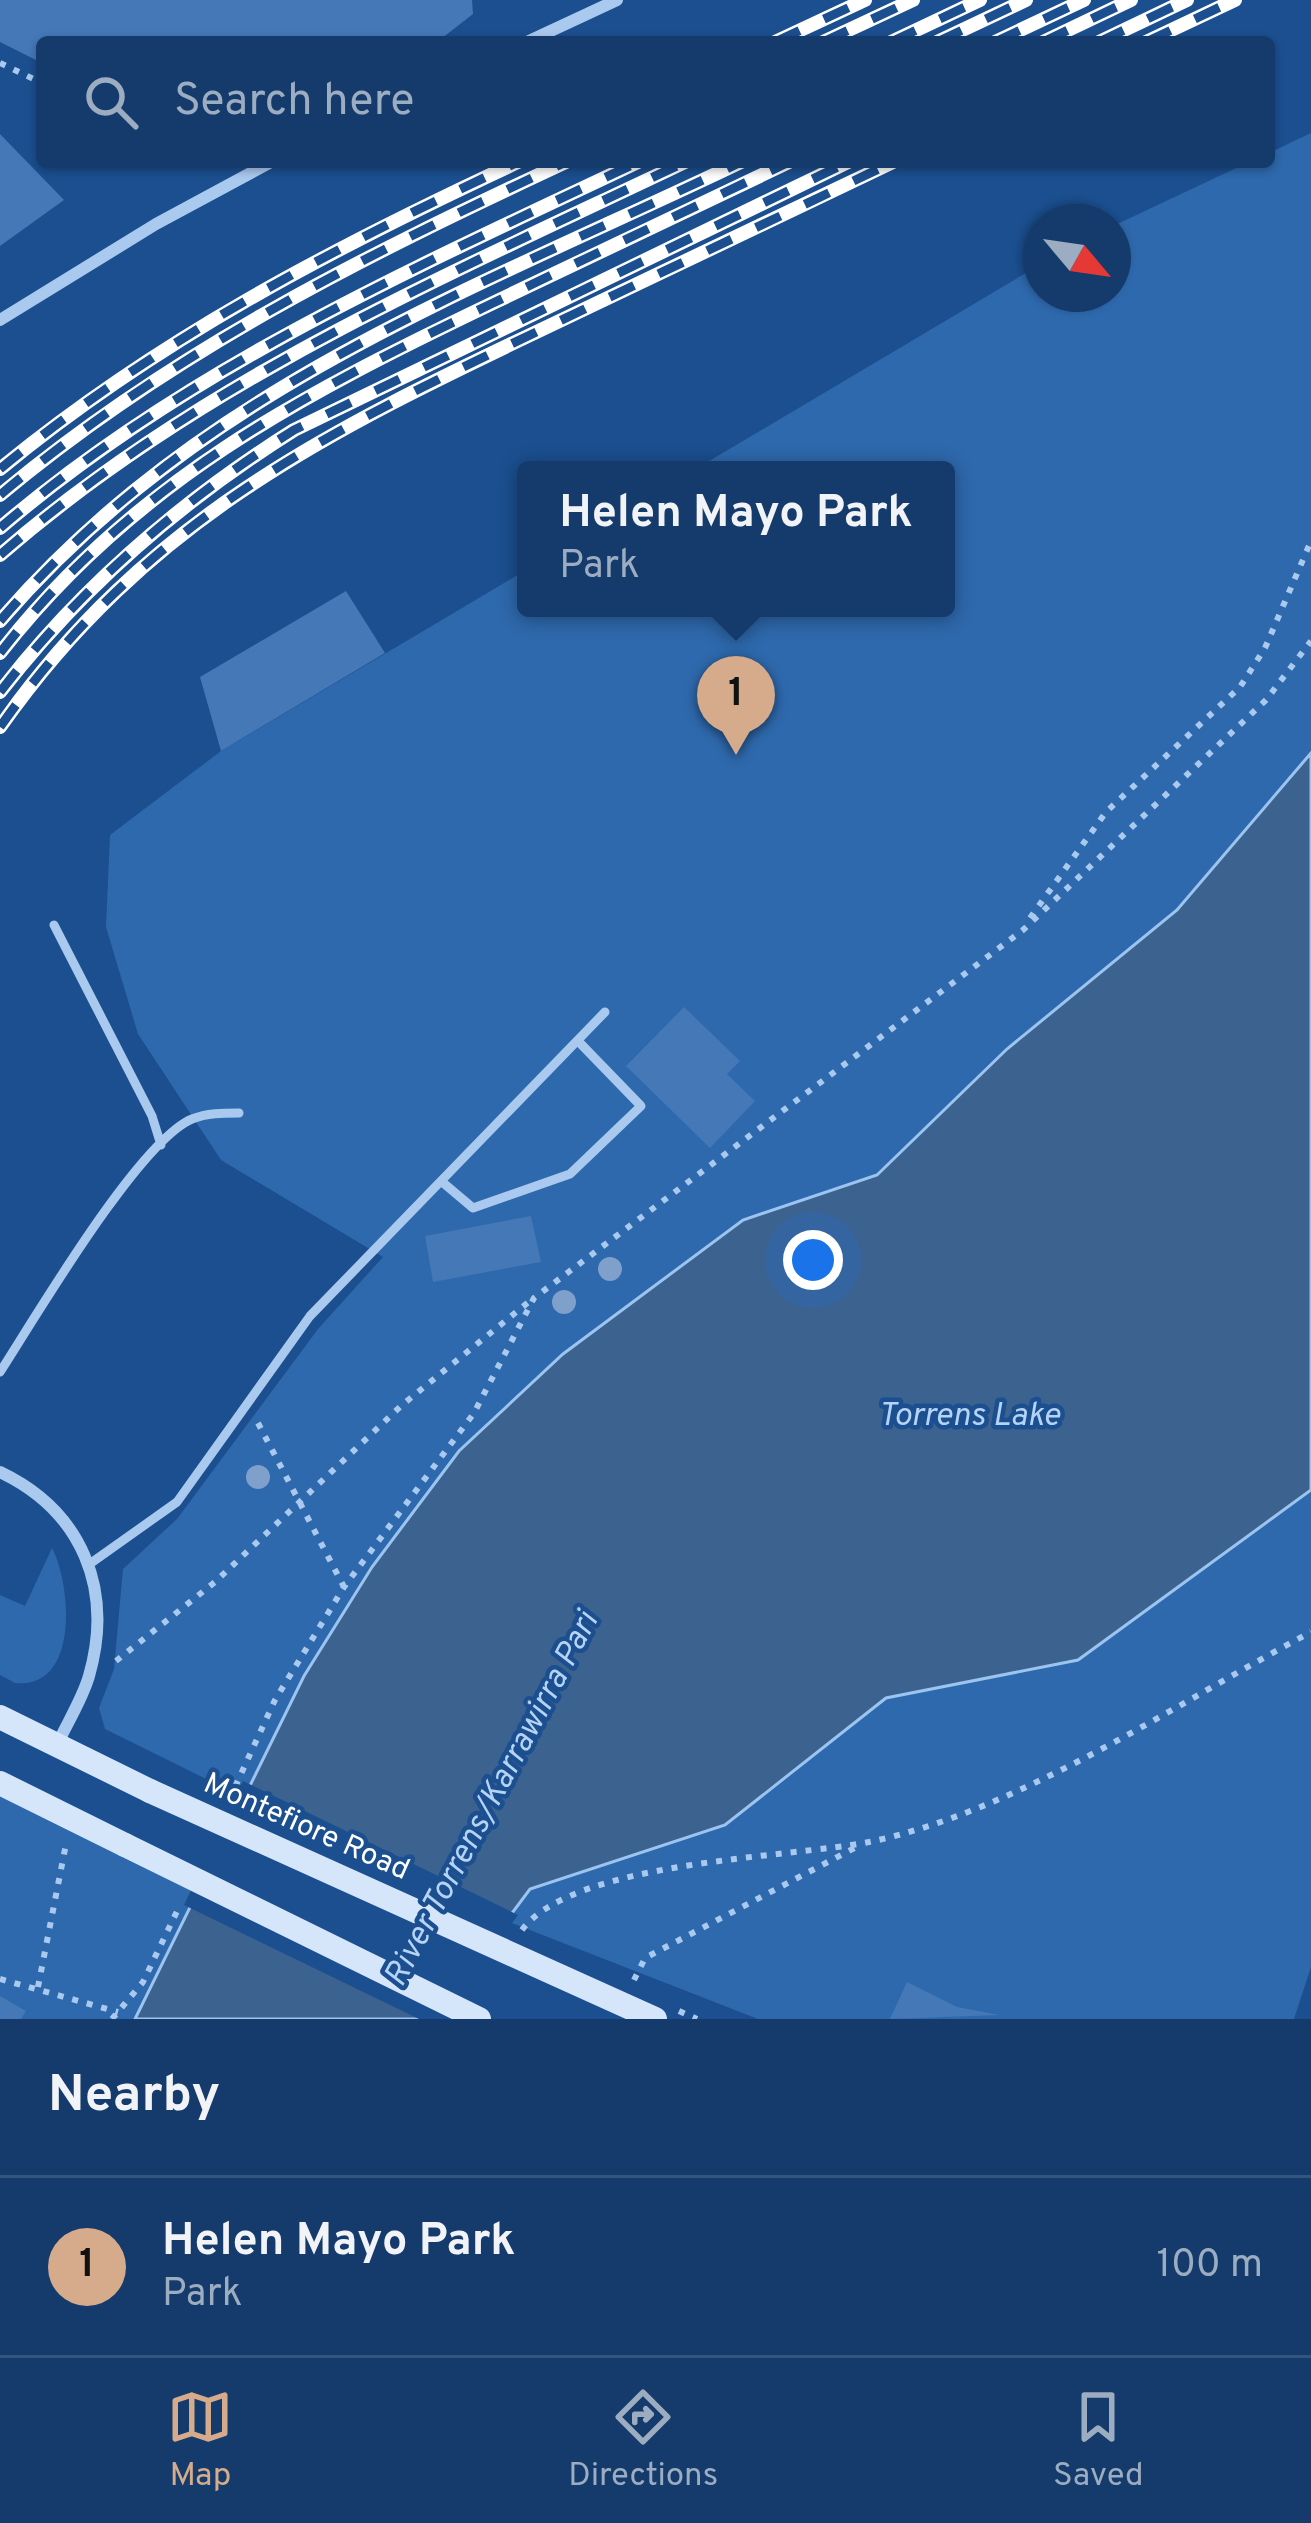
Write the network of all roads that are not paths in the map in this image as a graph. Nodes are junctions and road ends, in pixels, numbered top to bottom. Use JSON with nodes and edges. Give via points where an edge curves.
{"nodes":[{"id":1,"x":616,"y":0,"type":"edge"},
{"id":2,"x":540,"y":36,"type":"edge"},
{"id":3,"x":260,"y":168,"type":"edge"},
{"id":4,"x":0,"y":320,"type":"edge"},
{"id":5,"x":54,"y":925,"type":"dead end"},
{"id":6,"x":605,"y":1012,"type":"dead end"},
{"id":7,"x":578,"y":1041,"type":"junction"},
{"id":8,"x":238,"y":1113,"type":"dead end"},
{"id":9,"x":161,"y":1144,"type":"junction"},
{"id":10,"x":441,"y":1181,"type":"junction"},
{"id":11,"x":0,"y":1372,"type":"edge"},
{"id":12,"x":0,"y":1472,"type":"edge"},
{"id":13,"x":91,"y":1563,"type":"junction"},
{"id":14,"x":0,"y":1717,"type":"edge"},
{"id":15,"x":57,"y":1745,"type":"junction"},
{"id":16,"x":2,"y":1786,"type":"edge"},
{"id":17,"x":479,"y":2019,"type":"edge"},
{"id":18,"x":656,"y":2019,"type":"edge"}],
"edges":[{"from":1,"to":2,"type":"street"},
{"from":3,"to":4,"type":"street"},
{"from":5,"to":9,"type":"lane"},
{"from":6,"to":7,"type":"lane"},
{"from":7,"to":10,"type":"lane"},
{"from":7,"to":10,"type":"lane","via":[[641,1106],[570,1174],[473,1208]]},
{"from":8,"to":9,"type":"lane","via":[[193,1119]]},
{"from":9,"to":11,"type":"lane","via":[[116,1196]]},
{"from":10,"to":13,"type":"lane","via":[[310,1316],[177,1502]]},
{"from":12,"to":13,"type":"street","via":[[59,1514]]},
{"from":13,"to":15,"type":"street","via":[[97,1594],[89,1676]]},
{"from":14,"to":15,"type":"main road","name":"Montefiore Road"},
{"from":15,"to":18,"type":"main road","name":"Montefiore Road","bridge":true},
{"from":16,"to":17,"type":"main road","bridge":true}]}
